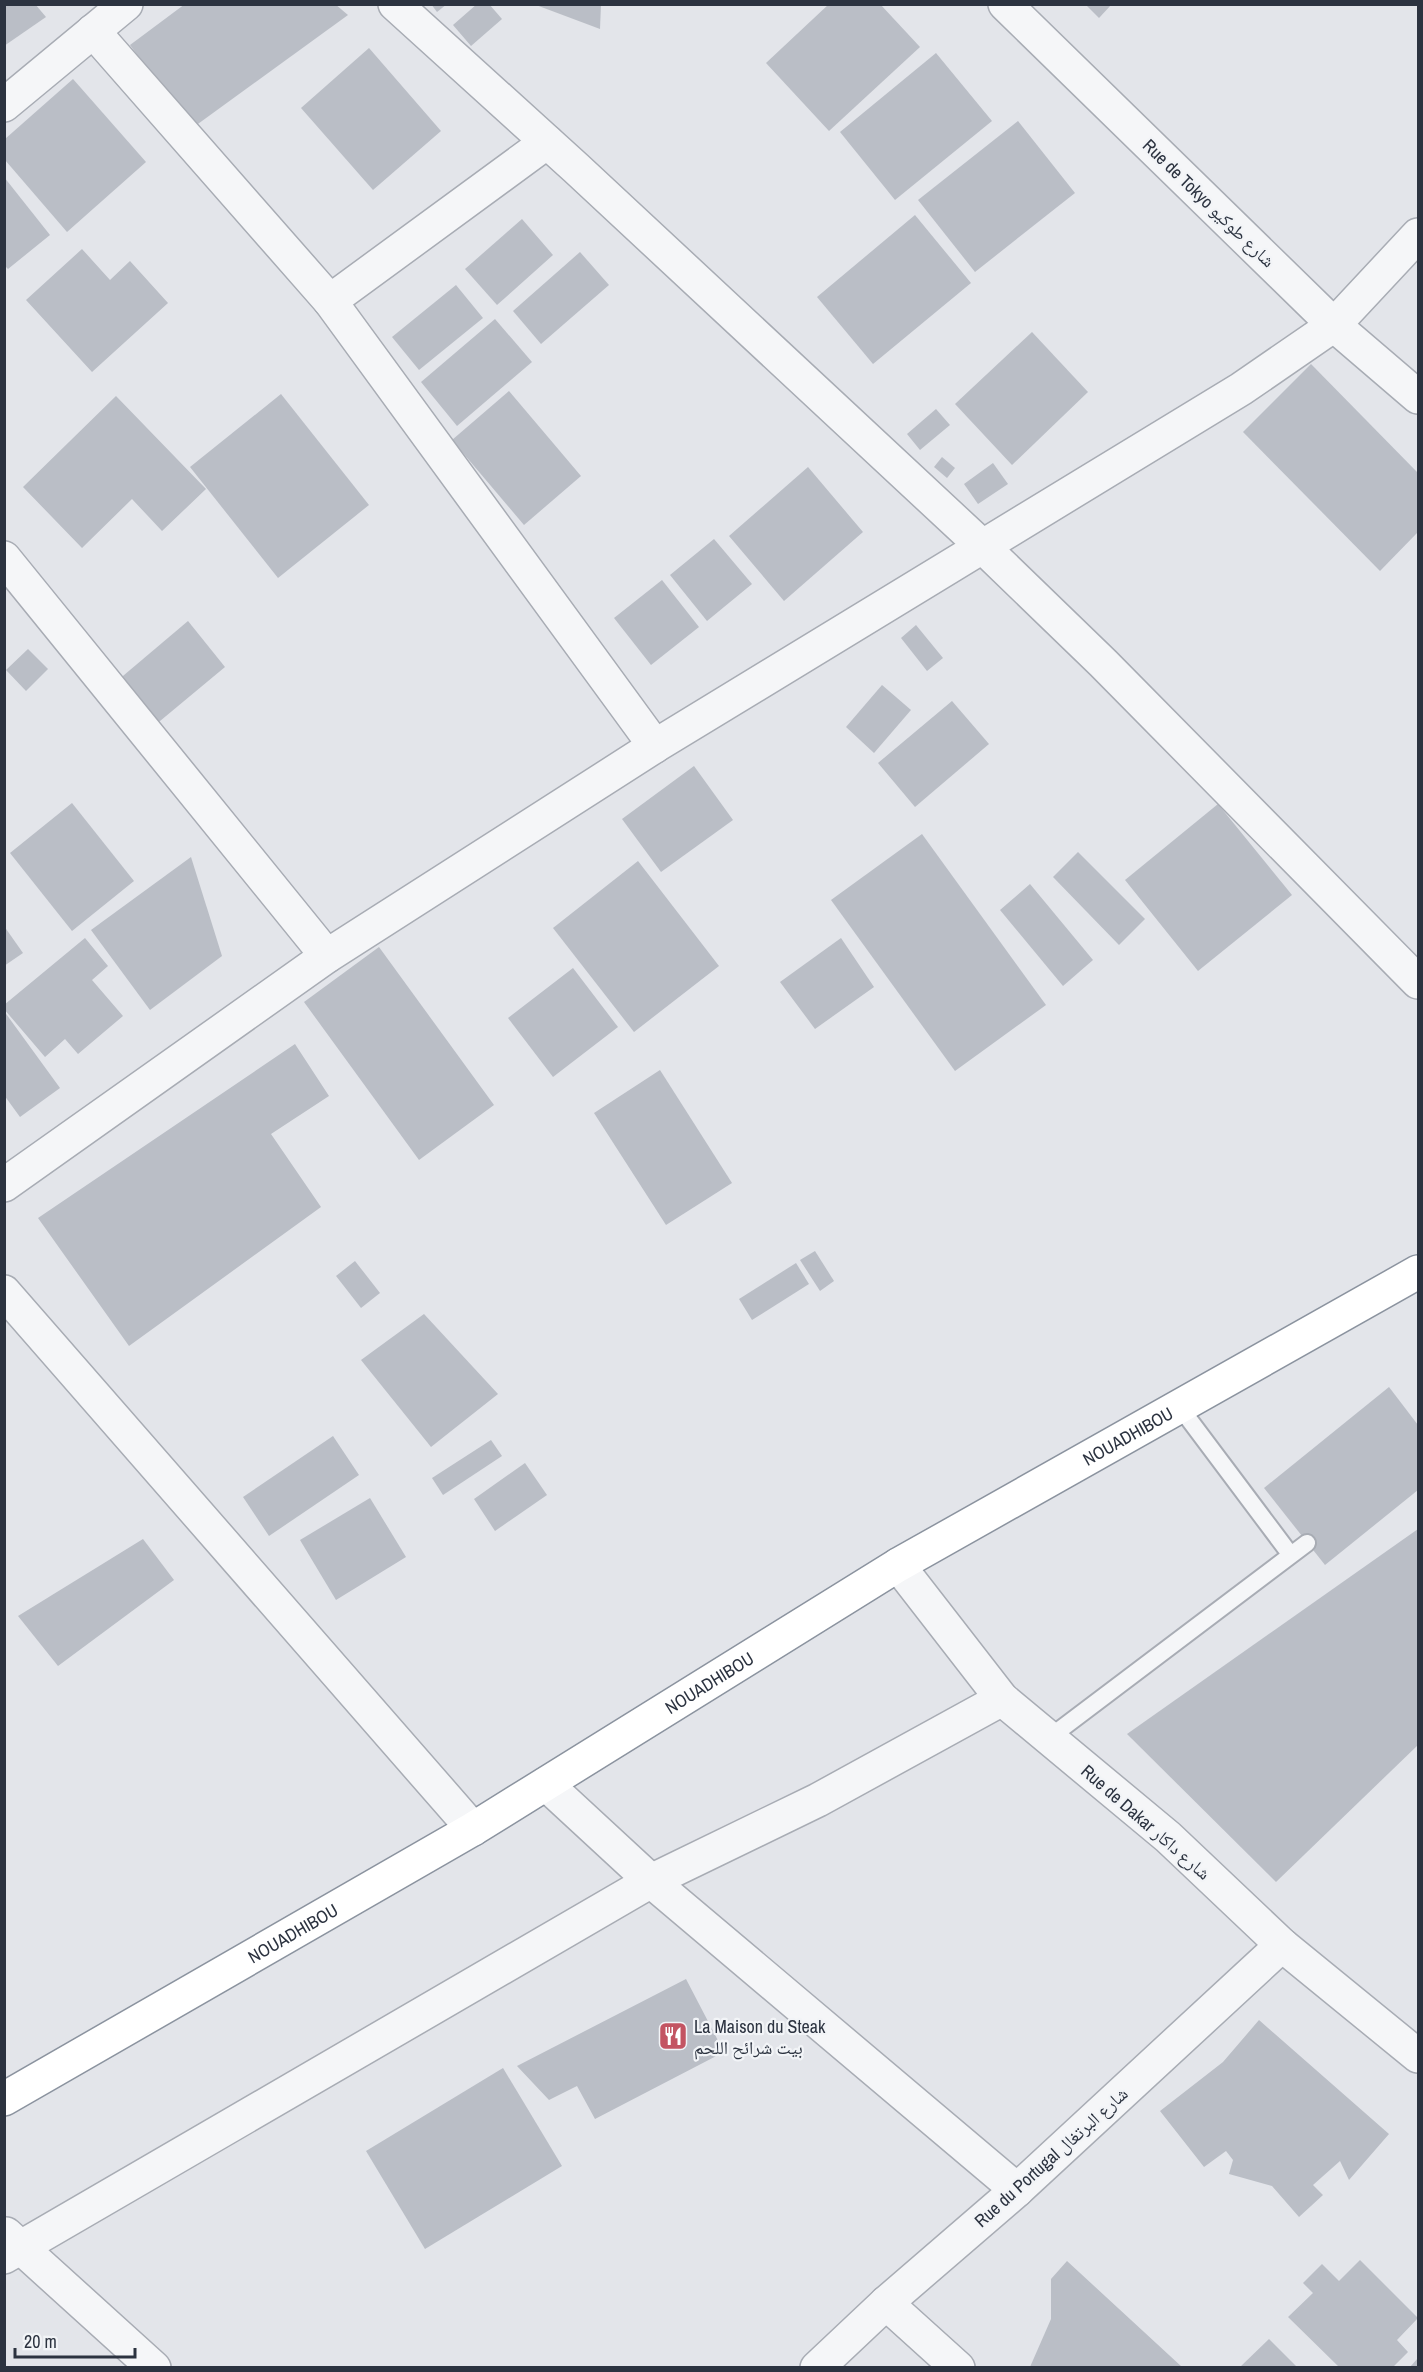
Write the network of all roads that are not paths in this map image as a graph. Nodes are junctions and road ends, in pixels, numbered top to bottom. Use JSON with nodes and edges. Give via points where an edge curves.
{"nodes":[{"id":1,"x":126,"y":4,"type":"edge"},
{"id":2,"x":395,"y":4,"type":"edge"},
{"id":3,"x":1005,"y":4,"type":"edge"},
{"id":4,"x":93,"y":31,"type":"junction"},
{"id":5,"x":4,"y":105,"type":"edge"},
{"id":6,"x":547,"y":142,"type":"junction"},
{"id":7,"x":1419,"y":235,"type":"edge"},
{"id":8,"x":330,"y":301,"type":"junction"},
{"id":9,"x":1334,"y":325,"type":"junction"},
{"id":10,"x":1419,"y":397,"type":"edge"},
{"id":11,"x":982,"y":546,"type":"junction"},
{"id":12,"x":4,"y":558,"type":"edge"},
{"id":13,"x":655,"y":746,"type":"junction"},
{"id":14,"x":327,"y":956,"type":"junction"},
{"id":15,"x":1419,"y":982,"type":"edge"},
{"id":16,"x":4,"y":1185,"type":"edge"},
{"id":17,"x":1418,"y":1274,"type":"edge"},
{"id":18,"x":4,"y":1293,"type":"edge"},
{"id":19,"x":1179,"y":1406,"type":"junction"},
{"id":20,"x":1307,"y":1543,"type":"dead end"},
{"id":21,"x":1290,"y":1554,"type":"junction"},
{"id":22,"x":898,"y":1564,"type":"junction"},
{"id":23,"x":1002,"y":1699,"type":"junction"},
{"id":24,"x":1049,"y":1738,"type":"junction"},
{"id":25,"x":546,"y":1784,"type":"junction"},
{"id":26,"x":473,"y":1829,"type":"junction"},
{"id":27,"x":651,"y":1881,"type":"junction"},
{"id":28,"x":1282,"y":1945,"type":"junction"},
{"id":29,"x":1419,"y":2056,"type":"edge"},
{"id":30,"x":4,"y":2099,"type":"edge"},
{"id":31,"x":1017,"y":2190,"type":"junction"},
{"id":32,"x":10,"y":2246,"type":"edge"},
{"id":33,"x":886,"y":2303,"type":"junction"},
{"id":34,"x":154,"y":2367,"type":"edge"},
{"id":35,"x":817,"y":2367,"type":"edge"},
{"id":36,"x":958,"y":2367,"type":"edge"}],
"edges":[{"from":1,"to":4,"type":"street"},
{"from":2,"to":6,"type":"street"},
{"from":3,"to":9,"type":"street","name":"Rue de Tokyo شارع طوكيو"},
{"from":4,"to":5,"type":"street"},
{"from":4,"to":8,"type":"street"},
{"from":6,"to":8,"type":"street"},
{"from":6,"to":11,"type":"street"},
{"from":7,"to":9,"type":"street"},
{"from":8,"to":13,"type":"street"},
{"from":9,"to":10,"type":"street","name":"Rue de Tokyo شارع طوكيو"},
{"from":9,"to":11,"type":"street","via":[[1241,388]]},
{"from":11,"to":13,"type":"street"},
{"from":11,"to":15,"type":"street"},
{"from":12,"to":14,"type":"street"},
{"from":13,"to":14,"type":"street"},
{"from":14,"to":16,"type":"street"},
{"from":17,"to":19,"type":"highway","name":"NOUADHIBOU"},
{"from":18,"to":26,"type":"street"},
{"from":19,"to":21,"type":"lane"},
{"from":19,"to":22,"type":"highway","name":"NOUADHIBOU"},
{"from":20,"to":21,"type":"lane"},
{"from":21,"to":24,"type":"lane"},
{"from":22,"to":23,"type":"street","name":"Rue de Dakar شارع داكار"},
{"from":22,"to":25,"type":"highway","name":"NOUADHIBOU"},
{"from":23,"to":24,"type":"street","name":"Rue de Dakar شارع داكار"},
{"from":23,"to":27,"type":"street","via":[[818,1800]]},
{"from":24,"to":28,"type":"street","name":"Rue de Dakar شارع داكار","via":[[1168,1837]]},
{"from":25,"to":26,"type":"highway","name":"NOUADHIBOU"},
{"from":25,"to":27,"type":"street"},
{"from":26,"to":30,"type":"highway","name":"NOUADHIBOU"},
{"from":27,"to":31,"type":"street"},
{"from":27,"to":32,"type":"street"},
{"from":28,"to":29,"type":"street","name":"Rue de Dakar شارع داكار"},
{"from":28,"to":31,"type":"street","name":"Rue du Portugal شارع البرتغال"},
{"from":31,"to":33,"type":"street","name":"Rue du Portugal شارع البرتغال"},
{"from":32,"to":34,"type":"street"},
{"from":33,"to":35,"type":"street","name":"Rue du Portugal شارع البرتغال"},
{"from":33,"to":36,"type":"street"}]}
